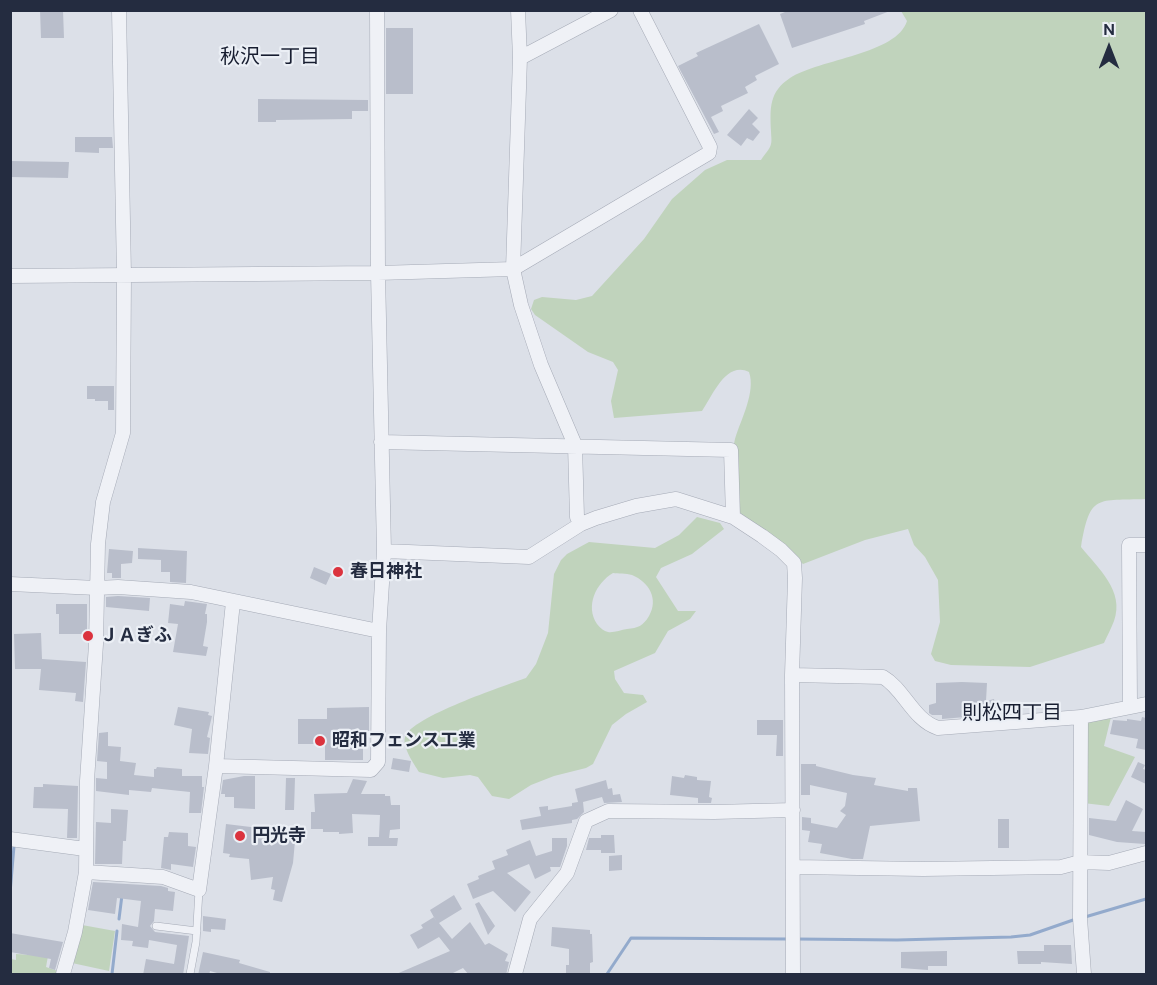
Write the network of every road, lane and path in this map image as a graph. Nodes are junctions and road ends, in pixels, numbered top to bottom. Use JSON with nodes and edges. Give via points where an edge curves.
{"nodes":[{"id":1,"x":119,"y":10,"type":"edge"},
{"id":2,"x":377,"y":10,"type":"edge"},
{"id":3,"x":518,"y":10,"type":"edge"},
{"id":4,"x":611,"y":10,"type":"edge"},
{"id":5,"x":640,"y":10,"type":"edge"},
{"id":6,"x":520,"y":58,"type":"junction"},
{"id":7,"x":513,"y":269,"type":"junction"},
{"id":8,"x":378,"y":273,"type":"junction"},
{"id":9,"x":124,"y":275,"type":"junction"},
{"id":10,"x":10,"y":276,"type":"edge"},
{"id":11,"x":381,"y":442,"type":"junction"},
{"id":12,"x":575,"y":446,"type":"junction"},
{"id":13,"x":733,"y":517,"type":"junction"},
{"id":14,"x":581,"y":524,"type":"junction"},
{"id":15,"x":1146,"y":545,"type":"edge"},
{"id":16,"x":384,"y":551,"type":"junction"},
{"id":17,"x":10,"y":584,"type":"edge"},
{"id":18,"x":97,"y":588,"type":"junction"},
{"id":19,"x":233,"y":602,"type":"junction"},
{"id":20,"x":379,"y":631,"type":"junction"},
{"id":21,"x":792,"y":675,"type":"junction"},
{"id":22,"x":1146,"y":704,"type":"edge"},
{"id":23,"x":1130,"y":706,"type":"junction"},
{"id":24,"x":1081,"y":717,"type":"junction"},
{"id":25,"x":216,"y":766,"type":"junction"},
{"id":26,"x":793,"y":810,"type":"junction"},
{"id":27,"x":10,"y":839,"type":"edge"},
{"id":28,"x":86,"y":849,"type":"junction"},
{"id":29,"x":1146,"y":853,"type":"edge"},
{"id":30,"x":1080,"y":862,"type":"junction"},
{"id":31,"x":794,"y":867,"type":"junction"},
{"id":32,"x":86,"y":872,"type":"junction"},
{"id":33,"x":199,"y":890,"type":"junction"},
{"id":34,"x":156,"y":926,"type":"dead end"},
{"id":35,"x":197,"y":931,"type":"junction"},
{"id":36,"x":63,"y":975,"type":"edge"},
{"id":37,"x":190,"y":975,"type":"edge"},
{"id":38,"x":515,"y":975,"type":"edge"},
{"id":39,"x":793,"y":975,"type":"edge"},
{"id":40,"x":1084,"y":975,"type":"edge"}],
"edges":[{"from":1,"to":9,"type":"street"},
{"from":2,"to":8,"type":"street"},
{"from":3,"to":6,"type":"street"},
{"from":4,"to":6,"type":"street"},
{"from":5,"to":7,"type":"street","via":[[710,147],[709,153]]},
{"from":6,"to":7,"type":"street"},
{"from":7,"to":8,"type":"street"},
{"from":7,"to":12,"type":"street","via":[[541,366]]},
{"from":8,"to":9,"type":"street"},
{"from":8,"to":11,"type":"street"},
{"from":9,"to":10,"type":"street"},
{"from":9,"to":18,"type":"street","via":[[123,434],[103,502]]},
{"from":11,"to":12,"type":"street"},
{"from":11,"to":16,"type":"street"},
{"from":12,"to":13,"type":"street","via":[[731,450]]},
{"from":12,"to":14,"type":"street","via":[[577,518]]},
{"from":13,"to":14,"type":"street","via":[[676,500],[636,506]]},
{"from":13,"to":21,"type":"street","via":[[794,563]]},
{"from":14,"to":16,"type":"street","via":[[528,556]]},
{"from":15,"to":23,"type":"street","via":[[1129,545]]},
{"from":16,"to":20,"type":"street"},
{"from":17,"to":18,"type":"street"},
{"from":18,"to":19,"type":"street","via":[[191,592]]},
{"from":18,"to":28,"type":"street"},
{"from":19,"to":20,"type":"street"},
{"from":19,"to":25,"type":"street"},
{"from":20,"to":25,"type":"street","via":[[379,756],[374,768]]},
{"from":21,"to":24,"type":"street","via":[[883,676],[924,720],[938,728]]},
{"from":21,"to":26,"type":"street"},
{"from":22,"to":23,"type":"street"},
{"from":23,"to":24,"type":"street"},
{"from":24,"to":30,"type":"street"},
{"from":25,"to":33,"type":"street"},
{"from":26,"to":31,"type":"street"},
{"from":26,"to":38,"type":"street","via":[[613,811],[586,821],[567,873],[530,919]]},
{"from":27,"to":28,"type":"street"},
{"from":28,"to":32,"type":"street"},
{"from":29,"to":30,"type":"street","via":[[1109,863]]},
{"from":30,"to":31,"type":"street","via":[[1061,867]]},
{"from":30,"to":40,"type":"street"},
{"from":31,"to":39,"type":"street"},
{"from":32,"to":33,"type":"street","via":[[163,877]]},
{"from":32,"to":36,"type":"street"},
{"from":33,"to":35,"type":"lane"},
{"from":34,"to":35,"type":"lane"},
{"from":35,"to":37,"type":"lane"}]}
